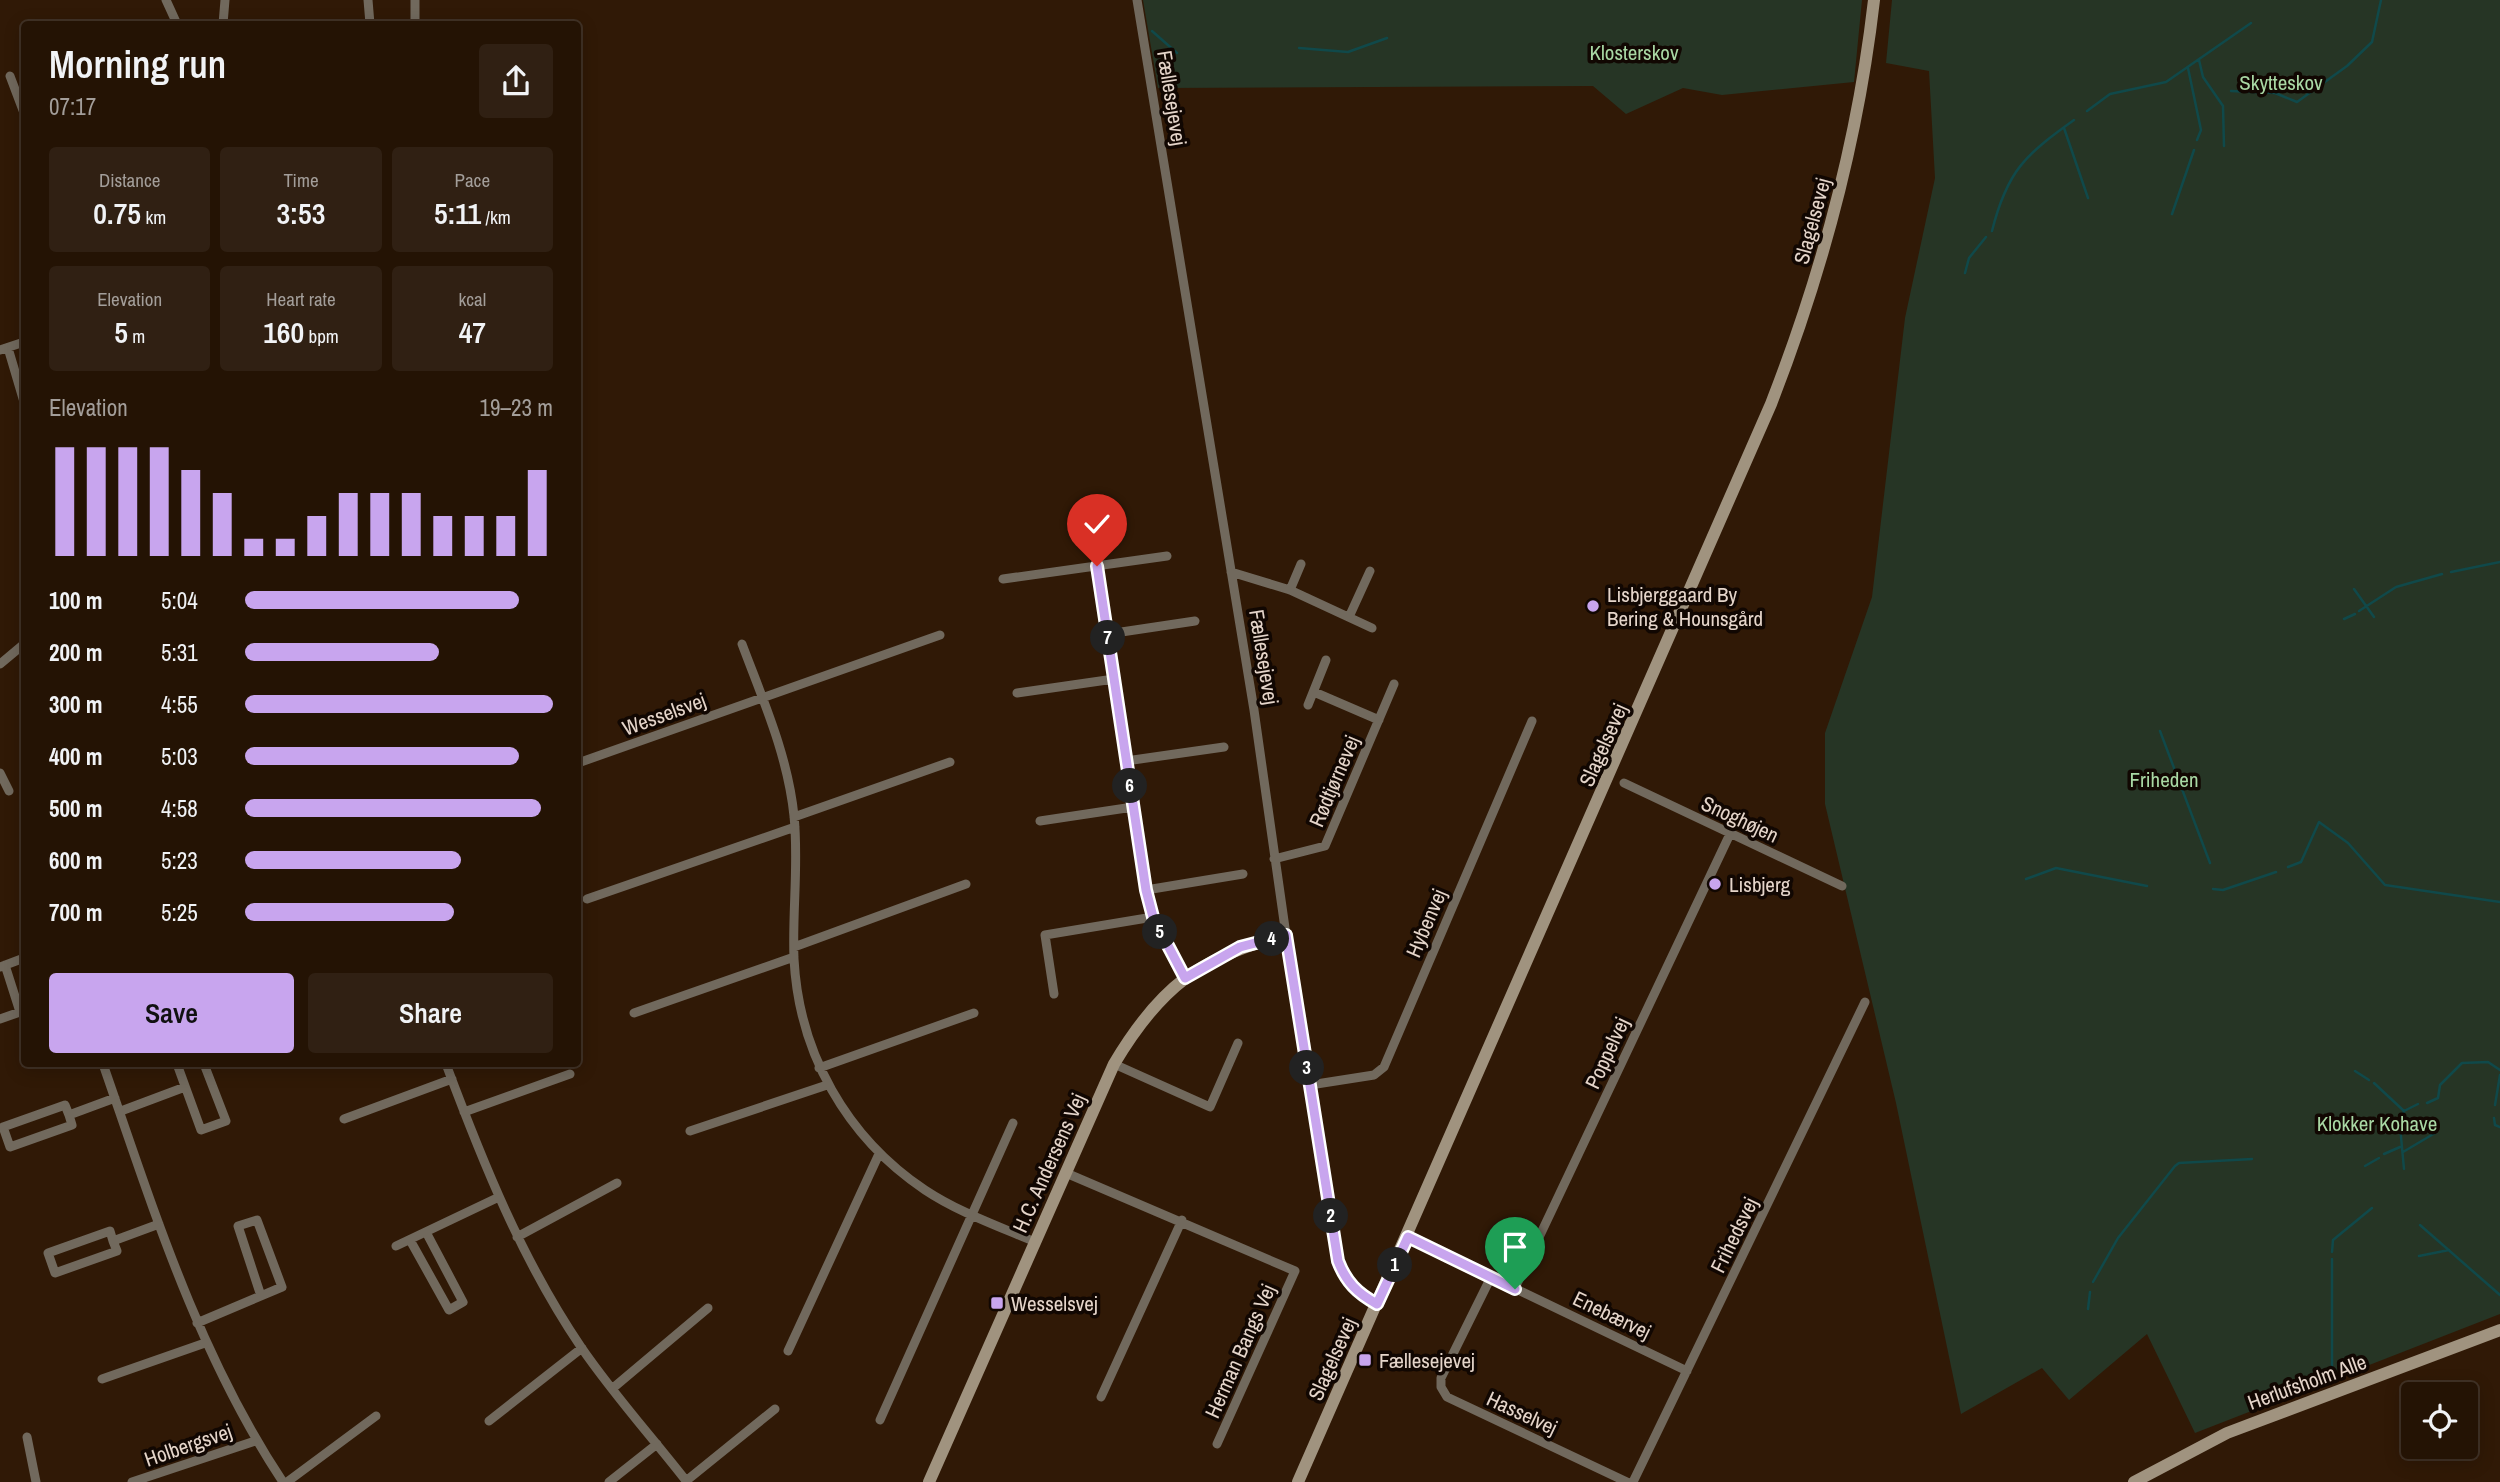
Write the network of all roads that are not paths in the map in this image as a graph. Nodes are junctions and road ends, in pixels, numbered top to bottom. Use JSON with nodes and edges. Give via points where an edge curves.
{"nodes":[{"id":1,"x":166,"y":0,"type":"edge"},
{"id":2,"x":225,"y":0,"type":"edge"},
{"id":3,"x":369,"y":0,"type":"edge"},
{"id":4,"x":415,"y":0,"type":"edge"},
{"id":5,"x":1137,"y":0,"type":"edge"},
{"id":6,"x":1874,"y":0,"type":"edge"},
{"id":7,"x":176,"y":21,"type":"edge"},
{"id":8,"x":223,"y":21,"type":"edge"},
{"id":9,"x":370,"y":21,"type":"edge"},
{"id":10,"x":415,"y":21,"type":"edge"},
{"id":11,"x":10,"y":76,"type":"dead end"},
{"id":12,"x":21,"y":105,"type":"edge"},
{"id":13,"x":21,"y":343,"type":"edge"},
{"id":14,"x":4,"y":349,"type":"edge"},
{"id":15,"x":21,"y":394,"type":"edge"},
{"id":16,"x":1090,"y":514,"type":"dead end"},
{"id":17,"x":1167,"y":556,"type":"dead end"},
{"id":18,"x":1301,"y":564,"type":"dead end"},
{"id":19,"x":1097,"y":566,"type":"junction"},
{"id":20,"x":1370,"y":571,"type":"dead end"},
{"id":21,"x":1231,"y":572,"type":"junction"},
{"id":22,"x":1003,"y":579,"type":"dead end"},
{"id":23,"x":1290,"y":590,"type":"junction"},
{"id":24,"x":1349,"y":617,"type":"junction"},
{"id":25,"x":1195,"y":621,"type":"dead end"},
{"id":26,"x":1373,"y":628,"type":"dead end"},
{"id":27,"x":1108,"y":634,"type":"junction"},
{"id":28,"x":940,"y":635,"type":"dead end"},
{"id":29,"x":742,"y":644,"type":"dead end"},
{"id":30,"x":21,"y":646,"type":"edge"},
{"id":31,"x":1326,"y":660,"type":"dead end"},
{"id":32,"x":0,"y":664,"type":"edge"},
{"id":33,"x":1114,"y":679,"type":"junction"},
{"id":34,"x":1394,"y":684,"type":"dead end"},
{"id":35,"x":1314,"y":692,"type":"junction"},
{"id":36,"x":1017,"y":693,"type":"dead end"},
{"id":37,"x":762,"y":698,"type":"junction"},
{"id":38,"x":1308,"y":705,"type":"dead end"},
{"id":39,"x":1379,"y":720,"type":"junction"},
{"id":40,"x":1532,"y":721,"type":"dead end"},
{"id":41,"x":1224,"y":747,"type":"dead end"},
{"id":42,"x":1126,"y":761,"type":"junction"},
{"id":43,"x":950,"y":762,"type":"dead end"},
{"id":44,"x":581,"y":763,"type":"edge"},
{"id":45,"x":0,"y":773,"type":"edge"},
{"id":46,"x":1624,"y":783,"type":"dead end"},
{"id":47,"x":9,"y":791,"type":"dead end"},
{"id":48,"x":1133,"y":807,"type":"junction"},
{"id":49,"x":1040,"y":821,"type":"dead end"},
{"id":50,"x":794,"y":822,"type":"junction"},
{"id":51,"x":1730,"y":834,"type":"junction"},
{"id":52,"x":1274,"y":859,"type":"junction"},
{"id":53,"x":1243,"y":874,"type":"dead end"},
{"id":54,"x":966,"y":884,"type":"dead end"},
{"id":55,"x":1842,"y":887,"type":"dead end"},
{"id":56,"x":1146,"y":890,"type":"junction"},
{"id":57,"x":587,"y":899,"type":"dead end"},
{"id":58,"x":1153,"y":917,"type":"junction"},
{"id":59,"x":1286,"y":935,"type":"junction"},
{"id":60,"x":794,"y":952,"type":"junction"},
{"id":61,"x":21,"y":959,"type":"edge"},
{"id":62,"x":3,"y":966,"type":"edge"},
{"id":63,"x":1185,"y":978,"type":"junction"},
{"id":64,"x":1054,"y":994,"type":"dead end"},
{"id":65,"x":1865,"y":1002,"type":"dead end"},
{"id":66,"x":634,"y":1013,"type":"dead end"},
{"id":67,"x":974,"y":1013,"type":"dead end"},
{"id":68,"x":0,"y":1019,"type":"edge"},
{"id":69,"x":1238,"y":1043,"type":"dead end"},
{"id":70,"x":1114,"y":1064,"type":"junction"},
{"id":71,"x":104,"y":1067,"type":"edge"},
{"id":72,"x":178,"y":1067,"type":"edge"},
{"id":73,"x":205,"y":1067,"type":"edge"},
{"id":74,"x":447,"y":1067,"type":"edge"},
{"id":75,"x":819,"y":1068,"type":"junction"},
{"id":76,"x":570,"y":1074,"type":"dead end"},
{"id":77,"x":452,"y":1079,"type":"junction"},
{"id":78,"x":827,"y":1085,"type":"junction"},
{"id":79,"x":1310,"y":1085,"type":"junction"},
{"id":80,"x":185,"y":1087,"type":"junction"},
{"id":81,"x":115,"y":1098,"type":"junction"},
{"id":82,"x":121,"y":1111,"type":"junction"},
{"id":83,"x":464,"y":1112,"type":"junction"},
{"id":84,"x":69,"y":1115,"type":"junction"},
{"id":85,"x":344,"y":1119,"type":"dead end"},
{"id":86,"x":1013,"y":1123,"type":"dead end"},
{"id":87,"x":690,"y":1131,"type":"dead end"},
{"id":88,"x":879,"y":1154,"type":"junction"},
{"id":89,"x":1066,"y":1172,"type":"junction"},
{"id":90,"x":617,"y":1183,"type":"dead end"},
{"id":91,"x":499,"y":1198,"type":"junction"},
{"id":92,"x":971,"y":1214,"type":"junction"},
{"id":93,"x":1182,"y":1220,"type":"junction"},
{"id":94,"x":159,"y":1224,"type":"junction"},
{"id":95,"x":426,"y":1233,"type":"junction"},
{"id":96,"x":517,"y":1237,"type":"junction"},
{"id":97,"x":1408,"y":1237,"type":"junction"},
{"id":98,"x":410,"y":1240,"type":"junction"},
{"id":99,"x":113,"y":1241,"type":"junction"},
{"id":100,"x":1035,"y":1242,"type":"junction"},
{"id":101,"x":396,"y":1246,"type":"dead end"},
{"id":102,"x":1491,"y":1277,"type":"junction"},
{"id":103,"x":1515,"y":1289,"type":"junction"},
{"id":104,"x":261,"y":1296,"type":"junction"},
{"id":105,"x":1377,"y":1304,"type":"junction"},
{"id":106,"x":708,"y":1308,"type":"dead end"},
{"id":107,"x":197,"y":1323,"type":"junction"},
{"id":108,"x":2500,"y":1330,"type":"edge"},
{"id":109,"x":205,"y":1343,"type":"junction"},
{"id":110,"x":582,"y":1348,"type":"junction"},
{"id":111,"x":788,"y":1351,"type":"dead end"},
{"id":112,"x":1687,"y":1371,"type":"junction"},
{"id":113,"x":102,"y":1379,"type":"dead end"},
{"id":114,"x":613,"y":1388,"type":"junction"},
{"id":115,"x":1101,"y":1397,"type":"dead end"},
{"id":116,"x":775,"y":1409,"type":"dead end"},
{"id":117,"x":376,"y":1416,"type":"dead end"},
{"id":118,"x":880,"y":1420,"type":"dead end"},
{"id":119,"x":489,"y":1422,"type":"dead end"},
{"id":120,"x":27,"y":1437,"type":"dead end"},
{"id":121,"x":255,"y":1441,"type":"junction"},
{"id":122,"x":657,"y":1444,"type":"junction"},
{"id":123,"x":1217,"y":1444,"type":"dead end"},
{"id":124,"x":686,"y":1481,"type":"edge"},
{"id":125,"x":36,"y":1482,"type":"edge"},
{"id":126,"x":132,"y":1482,"type":"edge"},
{"id":127,"x":285,"y":1482,"type":"edge"},
{"id":128,"x":609,"y":1482,"type":"edge"},
{"id":129,"x":929,"y":1482,"type":"edge"},
{"id":130,"x":1298,"y":1482,"type":"edge"},
{"id":131,"x":1627,"y":1482,"type":"edge"},
{"id":132,"x":1633,"y":1482,"type":"edge"},
{"id":133,"x":2134,"y":1482,"type":"edge"}],
"edges":[{"from":1,"to":7,"type":"street"},
{"from":2,"to":8,"type":"street"},
{"from":3,"to":9,"type":"street"},
{"from":4,"to":10,"type":"street"},
{"from":5,"to":21,"type":"street","name":"Fællesejevej"},
{"from":6,"to":97,"type":"street","name":"Slagelsevej","via":[[1854,135],[1804,321]]},
{"from":11,"to":12,"type":"street"},
{"from":13,"to":14,"type":"street"},
{"from":14,"to":15,"type":"street"},
{"from":16,"to":19,"type":"street"},
{"from":17,"to":19,"type":"street"},
{"from":18,"to":23,"type":"street"},
{"from":19,"to":22,"type":"street"},
{"from":19,"to":27,"type":"street"},
{"from":20,"to":24,"type":"street"},
{"from":21,"to":23,"type":"street"},
{"from":21,"to":52,"type":"street","name":"Fællesejevej"},
{"from":23,"to":24,"type":"street"},
{"from":24,"to":26,"type":"street"},
{"from":25,"to":27,"type":"street"},
{"from":27,"to":33,"type":"street"},
{"from":28,"to":37,"type":"street","name":"Wesselsvej"},
{"from":29,"to":37,"type":"street"},
{"from":30,"to":32,"type":"street"},
{"from":31,"to":35,"type":"street"},
{"from":33,"to":36,"type":"street"},
{"from":33,"to":42,"type":"street"},
{"from":34,"to":39,"type":"street","name":"Rødtjørnevej"},
{"from":35,"to":38,"type":"street"},
{"from":35,"to":39,"type":"street","name":"Rødtjørnevej"},
{"from":37,"to":44,"type":"street","name":"Wesselsvej"},
{"from":37,"to":50,"type":"street","via":[[786,764]]},
{"from":39,"to":52,"type":"street","name":"Rødtjørnevej","via":[[1325,846]]},
{"from":40,"to":79,"type":"street","name":"Hybenvej","via":[[1384,1068],[1374,1075]]},
{"from":41,"to":42,"type":"street"},
{"from":42,"to":48,"type":"street"},
{"from":43,"to":50,"type":"street"},
{"from":45,"to":47,"type":"street"},
{"from":46,"to":51,"type":"street","name":"Snoghøjen"},
{"from":48,"to":49,"type":"street"},
{"from":48,"to":56,"type":"street"},
{"from":50,"to":57,"type":"street"},
{"from":50,"to":60,"type":"street"},
{"from":51,"to":55,"type":"street","name":"Snoghøjen"},
{"from":51,"to":103,"type":"street","name":"Poppelvej"},
{"from":52,"to":59,"type":"street","name":"Fællesejevej"},
{"from":53,"to":56,"type":"street"},
{"from":54,"to":60,"type":"street"},
{"from":56,"to":58,"type":"street"},
{"from":58,"to":63,"type":"street"},
{"from":58,"to":64,"type":"street","via":[[1045,935]]},
{"from":59,"to":63,"type":"street","name":"H.C. Andersens Vej","via":[[1240,947]]},
{"from":59,"to":79,"type":"street","name":"Fællesejevej"},
{"from":60,"to":66,"type":"street"},
{"from":60,"to":75,"type":"street","via":[[802,1017]]},
{"from":61,"to":62,"type":"street"},
{"from":62,"to":68,"type":"street","via":[[20,1012]]},
{"from":63,"to":70,"type":"street","name":"H.C. Andersens Vej","via":[[1135,1029]]},
{"from":65,"to":112,"type":"street","name":"Frihedsvej"},
{"from":67,"to":75,"type":"street"},
{"from":69,"to":70,"type":"street","via":[[1210,1107]]},
{"from":70,"to":89,"type":"street","name":"H.C. Andersens Vej"},
{"from":71,"to":81,"type":"street","name":"Holbergsvej"},
{"from":72,"to":80,"type":"street"},
{"from":73,"to":80,"type":"street","via":[[226,1121],[201,1130]]},
{"from":74,"to":77,"type":"street"},
{"from":75,"to":78,"type":"street"},
{"from":76,"to":83,"type":"street"},
{"from":77,"to":83,"type":"street"},
{"from":77,"to":85,"type":"street"},
{"from":78,"to":87,"type":"street"},
{"from":78,"to":88,"type":"street"},
{"from":79,"to":105,"type":"street","name":"Fællesejevej","via":[[1338,1261],[1349,1284]]},
{"from":80,"to":82,"type":"street"},
{"from":81,"to":82,"type":"street","name":"Holbergsvej"},
{"from":81,"to":84,"type":"street"},
{"from":82,"to":94,"type":"street","name":"Holbergsvej"},
{"from":83,"to":91,"type":"street"},
{"from":84,"to":84,"type":"street","via":[[65,1105],[3,1127],[10,1147],[72,1125]]},
{"from":86,"to":92,"type":"street"},
{"from":88,"to":92,"type":"street","via":[[925,1191]]},
{"from":88,"to":111,"type":"street"},
{"from":89,"to":93,"type":"street","name":"Herman Bangs Vej"},
{"from":89,"to":100,"type":"street","name":"H.C. Andersens Vej"},
{"from":90,"to":96,"type":"street"},
{"from":91,"to":95,"type":"street"},
{"from":91,"to":96,"type":"street"},
{"from":92,"to":100,"type":"street"},
{"from":92,"to":118,"type":"street"},
{"from":93,"to":115,"type":"street"},
{"from":93,"to":123,"type":"street","name":"Herman Bangs Vej","via":[[1295,1271]]},
{"from":94,"to":99,"type":"street"},
{"from":94,"to":107,"type":"street","name":"Holbergsvej"},
{"from":95,"to":98,"type":"street"},
{"from":95,"to":98,"type":"street","via":[[463,1302],[449,1310]]},
{"from":96,"to":110,"type":"street"},
{"from":97,"to":102,"type":"street","name":"Enebærvej"},
{"from":97,"to":105,"type":"street","name":"Slagelsevej"},
{"from":98,"to":101,"type":"street"},
{"from":99,"to":99,"type":"street","via":[[110,1231],[48,1253],[55,1273],[117,1251]]},
{"from":100,"to":129,"type":"street","name":"H.C. Andersens Vej"},
{"from":102,"to":103,"type":"street","name":"Enebærvej"},
{"from":102,"to":131,"type":"street","name":"Hasselvej","via":[[1441,1378],[1447,1397]]},
{"from":103,"to":112,"type":"street","name":"Enebærvej"},
{"from":104,"to":104,"type":"street","via":[[282,1287],[257,1220],[238,1226]]},
{"from":104,"to":107,"type":"street"},
{"from":105,"to":130,"type":"street","name":"Slagelsevej"},
{"from":106,"to":114,"type":"street"},
{"from":107,"to":109,"type":"street","name":"Holbergsvej"},
{"from":108,"to":133,"type":"street","name":"Herlufsholm Alle","via":[[2239,1428]]},
{"from":109,"to":113,"type":"street"},
{"from":109,"to":121,"type":"street","name":"Holbergsvej"},
{"from":110,"to":114,"type":"street"},
{"from":110,"to":119,"type":"street"},
{"from":112,"to":132,"type":"street","name":"Frihedsvej"},
{"from":114,"to":122,"type":"street"},
{"from":116,"to":124,"type":"street"},
{"from":117,"to":127,"type":"street","name":"Holbergsvej"},
{"from":120,"to":125,"type":"street"},
{"from":121,"to":126,"type":"street","name":"Holbergsvej"},
{"from":121,"to":127,"type":"street","name":"Holbergsvej"},
{"from":122,"to":124,"type":"street"},
{"from":122,"to":128,"type":"street"}]}
